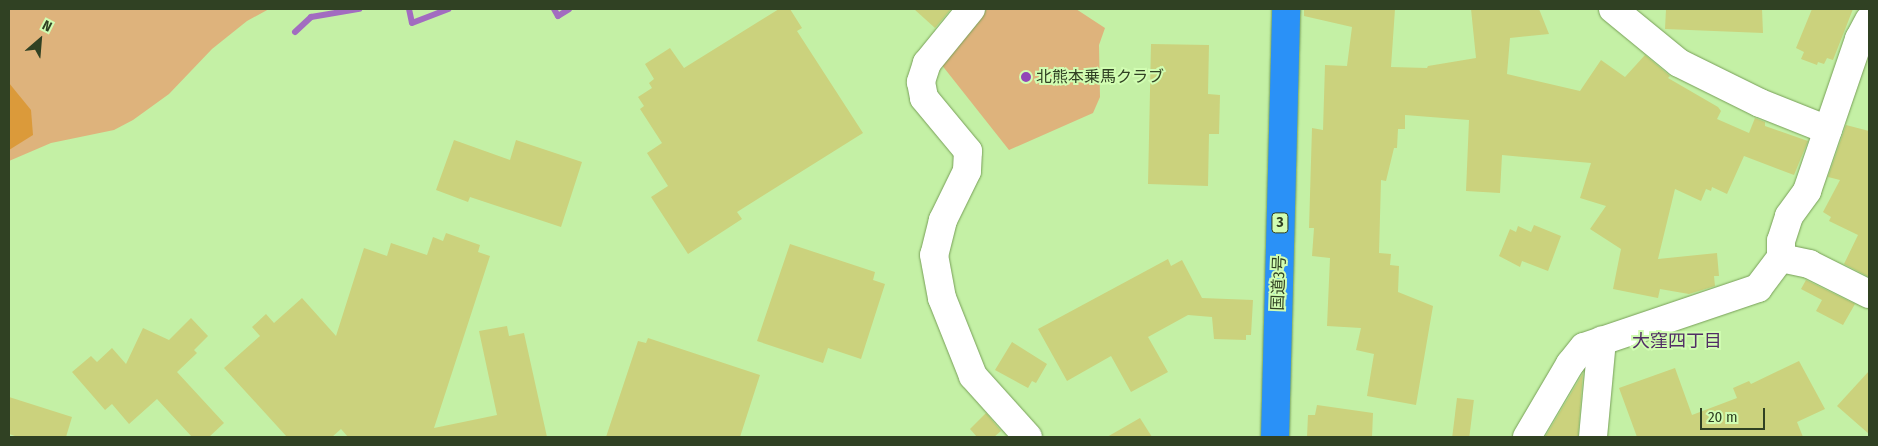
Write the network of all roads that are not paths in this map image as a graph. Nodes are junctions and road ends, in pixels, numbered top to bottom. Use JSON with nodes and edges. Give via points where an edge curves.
{"nodes":[{"id":1,"x":971,"y":9,"type":"edge"},
{"id":2,"x":1286,"y":9,"type":"edge"},
{"id":3,"x":1613,"y":9,"type":"edge"},
{"id":4,"x":1869,"y":20,"type":"edge"},
{"id":5,"x":1828,"y":130,"type":"junction"},
{"id":6,"x":1782,"y":258,"type":"junction"},
{"id":7,"x":1869,"y":294,"type":"edge"},
{"id":8,"x":1602,"y":340,"type":"junction"},
{"id":9,"x":1028,"y":437,"type":"edge"},
{"id":10,"x":1275,"y":437,"type":"edge"},
{"id":11,"x":1527,"y":437,"type":"edge"},
{"id":12,"x":1593,"y":437,"type":"edge"}],
"edges":[{"from":1,"to":9,"type":"street","via":[[927,63],[921,82],[924,98],[968,151],[968,171],[943,220],[934,254],[942,298],[974,376]]},
{"from":2,"to":10,"type":"highway","name":"国道3号","number":"3"},
{"from":3,"to":5,"type":"street","via":[[1679,63],[1760,103]]},
{"from":4,"to":5,"type":"street","via":[[1859,39]]},
{"from":5,"to":6,"type":"street","via":[[1807,191],[1788,216],[1781,241]]},
{"from":6,"to":7,"type":"street","via":[[1809,264]]},
{"from":6,"to":8,"type":"street","via":[[1758,288]]},
{"from":8,"to":11,"type":"street","via":[[1584,348],[1570,364]]},
{"from":8,"to":12,"type":"street"}]}
